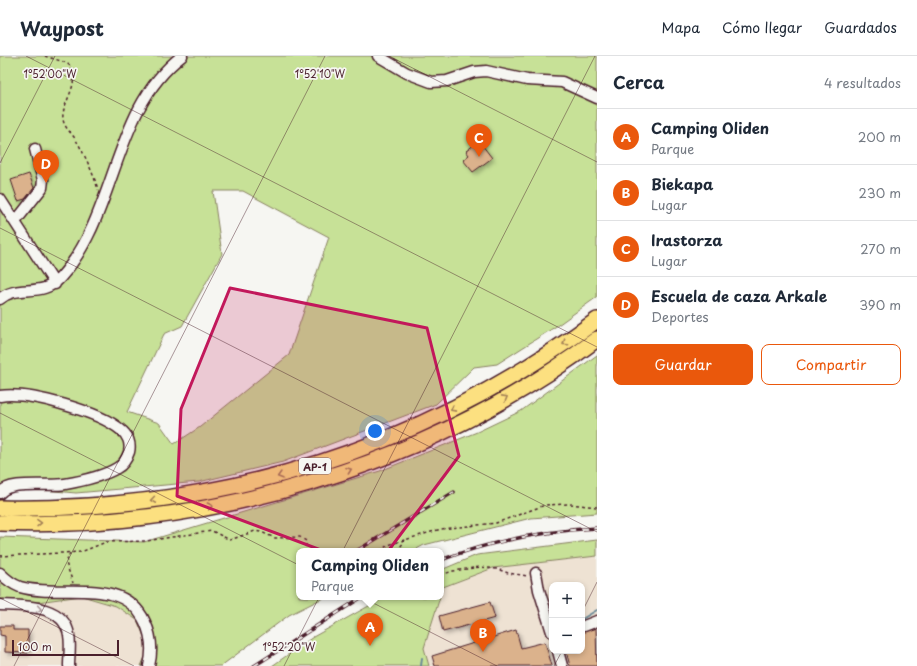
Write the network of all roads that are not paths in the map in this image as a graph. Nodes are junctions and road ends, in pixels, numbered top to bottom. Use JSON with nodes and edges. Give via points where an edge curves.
{"nodes":[{"id":1,"x":182,"y":56,"type":"edge"},
{"id":2,"x":378,"y":56,"type":"edge"},
{"id":3,"x":597,"y":98,"type":"edge"},
{"id":4,"x":35,"y":149,"type":"dead end"},
{"id":5,"x":0,"y":199,"type":"edge"},
{"id":6,"x":15,"y":222,"type":"junction"},
{"id":7,"x":55,"y":284,"type":"junction"},
{"id":8,"x":0,"y":299,"type":"edge"},
{"id":9,"x":597,"y":320,"type":"edge"},
{"id":10,"x":597,"y":339,"type":"edge"},
{"id":11,"x":0,"y":396,"type":"edge"},
{"id":12,"x":0,"y":493,"type":"edge"},
{"id":13,"x":0,"y":508,"type":"edge"},
{"id":14,"x":0,"y":523,"type":"edge"},
{"id":15,"x":0,"y":573,"type":"edge"},
{"id":16,"x":532,"y":575,"type":"road end"},
{"id":17,"x":0,"y":605,"type":"edge"},
{"id":18,"x":597,"y":621,"type":"edge"},
{"id":19,"x":549,"y":622,"type":"edge"},
{"id":20,"x":585,"y":626,"type":"edge"},
{"id":21,"x":559,"y":654,"type":"edge"},
{"id":22,"x":69,"y":666,"type":"edge"},
{"id":23,"x":149,"y":666,"type":"edge"},
{"id":24,"x":562,"y":666,"type":"edge"}],
"edges":[{"from":1,"to":7,"type":"street","via":[[163,72],[144,100],[94,224]]},
{"from":2,"to":3,"type":"street","via":[[407,73],[431,82],[447,81],[474,72],[486,71],[527,80],[562,82]]},
{"from":4,"to":6,"type":"street","via":[[43,180],[42,188]]},
{"from":5,"to":6,"type":"street"},
{"from":6,"to":7,"type":"street"},
{"from":7,"to":8,"type":"street","via":[[43,289],[12,292]]},
{"from":9,"to":13,"type":"highway","number":"AP-1","one_way":true,"via":[[517,374],[448,411],[366,448],[317,465],[226,488],[166,498],[114,505]]},
{"from":14,"to":10,"type":"highway","number":"AP-1","one_way":true,"via":[[73,523],[162,514],[253,498],[326,478],[393,453],[481,412]]},
{"from":11,"to":12,"type":"street","via":[[20,395],[47,400],[110,422],[122,430],[127,437],[130,450],[124,463],[106,474],[50,486],[23,484],[7,487]]},
{"from":15,"to":23,"type":"street","via":[[18,586],[32,589],[111,594],[127,600],[141,613],[151,634],[152,654]]},
{"from":16,"to":19,"type":"street"},
{"from":17,"to":22,"type":"street","one_way":true,"via":[[42,609],[60,618],[69,633]]},
{"from":18,"to":20,"type":"street"},
{"from":21,"to":24,"type":"street"}]}
